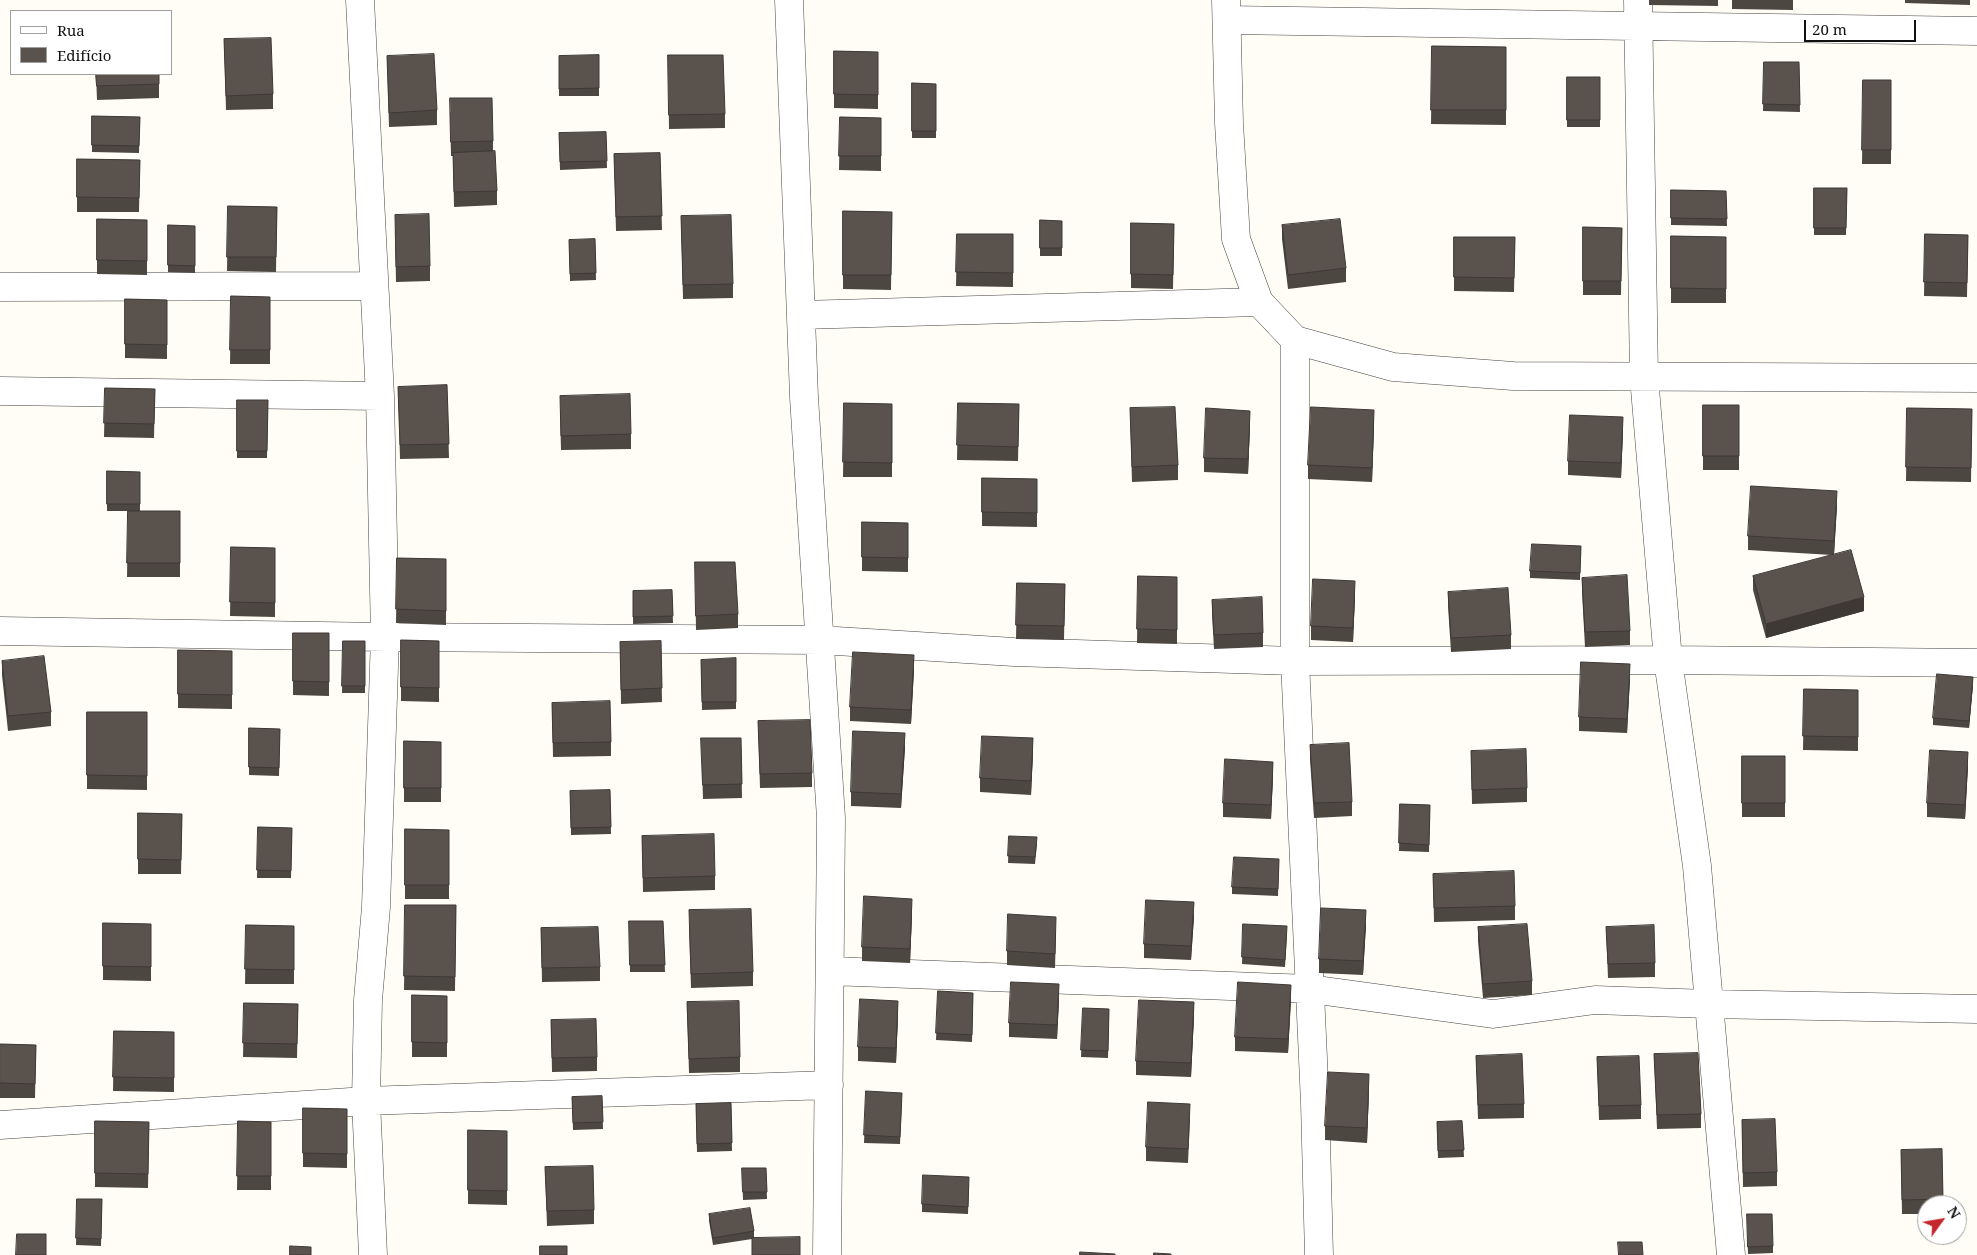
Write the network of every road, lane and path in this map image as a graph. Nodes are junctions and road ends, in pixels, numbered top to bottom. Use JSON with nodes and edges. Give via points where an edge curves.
{"nodes":[{"id":1,"x":360,"y":0,"type":"edge"},
{"id":2,"x":789,"y":0,"type":"edge"},
{"id":3,"x":1226,"y":10,"type":"edge"},
{"id":4,"x":1638,"y":13,"type":"edge"},
{"id":5,"x":1977,"y":30,"type":"edge"},
{"id":6,"x":374,"y":286,"type":"junction"},
{"id":7,"x":0,"y":287,"type":"edge"},
{"id":8,"x":1259,"y":302,"type":"junction"},
{"id":9,"x":801,"y":315,"type":"junction"},
{"id":10,"x":1295,"y":340,"type":"junction"},
{"id":11,"x":1644,"y":377,"type":"junction"},
{"id":12,"x":1977,"y":378,"type":"edge"},
{"id":13,"x":0,"y":390,"type":"edge"},
{"id":14,"x":380,"y":396,"type":"junction"},
{"id":15,"x":0,"y":631,"type":"edge"},
{"id":16,"x":385,"y":637,"type":"junction"},
{"id":17,"x":820,"y":640,"type":"junction"},
{"id":18,"x":1668,"y":660,"type":"junction"},
{"id":19,"x":1295,"y":661,"type":"junction"},
{"id":20,"x":1977,"y":663,"type":"edge"},
{"id":21,"x":830,"y":972,"type":"junction"},
{"id":22,"x":1310,"y":989,"type":"junction"},
{"id":23,"x":1708,"y":1004,"type":"junction"},
{"id":24,"x":1977,"y":1009,"type":"edge"},
{"id":25,"x":828,"y":1085,"type":"junction"},
{"id":26,"x":366,"y":1101,"type":"junction"},
{"id":27,"x":0,"y":1124,"type":"edge"},
{"id":28,"x":373,"y":1255,"type":"edge"},
{"id":29,"x":827,"y":1255,"type":"edge"},
{"id":30,"x":1319,"y":1255,"type":"edge"},
{"id":31,"x":1732,"y":1255,"type":"edge"}],
"edges":[{"from":1,"to":6,"type":"street"},
{"from":2,"to":9,"type":"street"},
{"from":3,"to":4,"type":"street"},
{"from":3,"to":8,"type":"street","via":[[1236,239]]},
{"from":4,"to":5,"type":"street"},
{"from":4,"to":11,"type":"street"},
{"from":6,"to":7,"type":"street"},
{"from":6,"to":14,"type":"street"},
{"from":8,"to":9,"type":"street"},
{"from":8,"to":10,"type":"street"},
{"from":9,"to":17,"type":"street"},
{"from":10,"to":11,"type":"street","via":[[1393,366],[1513,376]]},
{"from":10,"to":19,"type":"street"},
{"from":11,"to":12,"type":"street"},
{"from":11,"to":18,"type":"street"},
{"from":13,"to":14,"type":"street"},
{"from":14,"to":16,"type":"street"},
{"from":15,"to":16,"type":"street"},
{"from":16,"to":17,"type":"street"},
{"from":16,"to":26,"type":"street"},
{"from":17,"to":19,"type":"street","via":[[1014,652]]},
{"from":17,"to":21,"type":"street","via":[[831,818]]},
{"from":18,"to":19,"type":"street"},
{"from":18,"to":20,"type":"street"},
{"from":18,"to":23,"type":"street","via":[[1697,866]]},
{"from":19,"to":22,"type":"street"},
{"from":21,"to":22,"type":"street"},
{"from":21,"to":25,"type":"street"},
{"from":22,"to":23,"type":"street","via":[[1493,1014],[1595,1000]]},
{"from":22,"to":30,"type":"street"},
{"from":23,"to":24,"type":"street"},
{"from":23,"to":31,"type":"street"},
{"from":25,"to":26,"type":"street"},
{"from":25,"to":29,"type":"street"},
{"from":26,"to":27,"type":"street"},
{"from":26,"to":28,"type":"street"}]}
